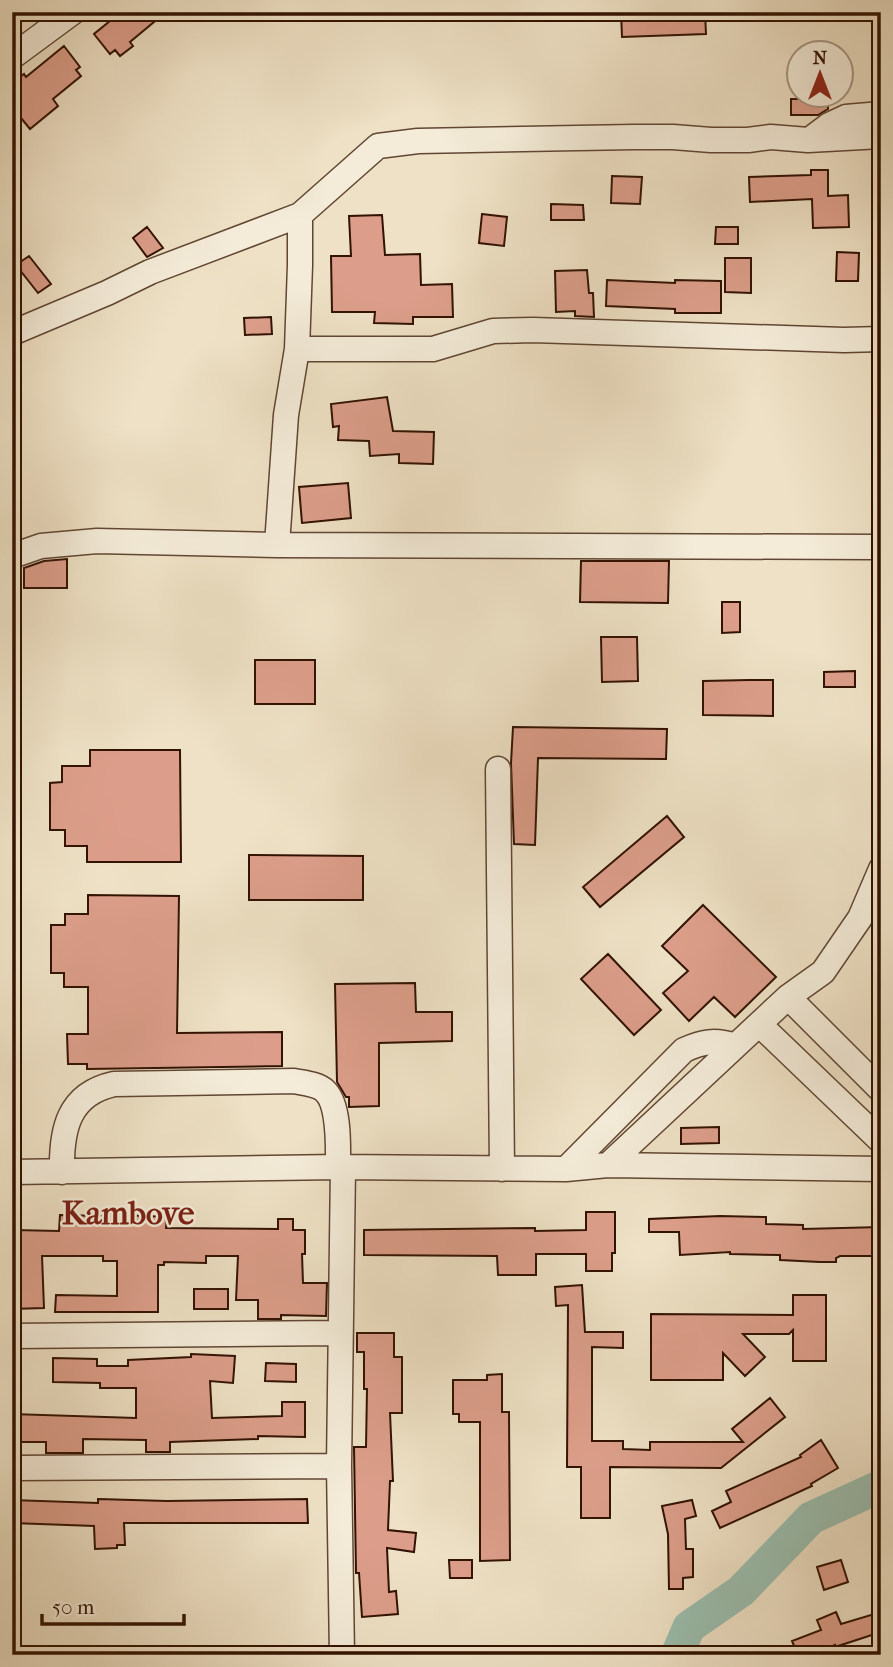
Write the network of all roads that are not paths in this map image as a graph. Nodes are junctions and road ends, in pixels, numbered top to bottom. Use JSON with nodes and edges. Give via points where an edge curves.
{"nodes":[{"id":1,"x":73,"y":12,"type":"edge"},
{"id":2,"x":12,"y":57,"type":"edge"},
{"id":3,"x":881,"y":114,"type":"edge"},
{"id":4,"x":881,"y":136,"type":"edge"},
{"id":5,"x":808,"y":140,"type":"junction"},
{"id":6,"x":300,"y":215,"type":"junction"},
{"id":7,"x":12,"y":332,"type":"edge"},
{"id":8,"x":881,"y":339,"type":"edge"},
{"id":9,"x":297,"y":349,"type":"junction"},
{"id":10,"x":277,"y":545,"type":"junction"},
{"id":11,"x":876,"y":547,"type":"dead end"},
{"id":12,"x":12,"y":556,"type":"edge"},
{"id":13,"x":498,"y":769,"type":"dead end"},
{"id":14,"x":881,"y":869,"type":"edge"},
{"id":15,"x":788,"y":997,"type":"junction"},
{"id":16,"x":759,"y":1024,"type":"junction"},
{"id":17,"x":735,"y":1046,"type":"junction"},
{"id":18,"x":881,"y":1090,"type":"edge"},
{"id":19,"x":881,"y":1141,"type":"edge"},
{"id":20,"x":608,"y":1165,"type":"junction"},
{"id":21,"x":341,"y":1167,"type":"junction"},
{"id":22,"x":881,"y":1168,"type":"edge"},
{"id":23,"x":502,"y":1169,"type":"junction"},
{"id":24,"x":566,"y":1169,"type":"junction"},
{"id":25,"x":12,"y":1172,"type":"edge"},
{"id":26,"x":62,"y":1172,"type":"junction"},
{"id":27,"x":340,"y":1333,"type":"junction"},
{"id":28,"x":12,"y":1336,"type":"edge"},
{"id":29,"x":339,"y":1466,"type":"junction"},
{"id":30,"x":12,"y":1468,"type":"edge"},
{"id":31,"x":342,"y":1655,"type":"edge"}],
"edges":[{"from":1,"to":2,"type":"street"},
{"from":3,"to":5,"type":"street","via":[[846,117]]},
{"from":4,"to":5,"type":"street"},
{"from":5,"to":6,"type":"street","via":[[634,137],[418,141],[378,146]]},
{"from":6,"to":7,"type":"street","via":[[150,272]]},
{"from":6,"to":9,"type":"street"},
{"from":8,"to":9,"type":"street","via":[[533,330],[493,331],[433,349]]},
{"from":9,"to":10,"type":"street","via":[[286,415]]},
{"from":10,"to":11,"type":"street"},
{"from":10,"to":12,"type":"street","via":[[97,541],[41,546]]},
{"from":13,"to":23,"type":"street"},
{"from":14,"to":15,"type":"street","via":[[860,918],[823,972]]},
{"from":15,"to":16,"type":"street"},
{"from":15,"to":18,"type":"street"},
{"from":16,"to":17,"type":"street"},
{"from":16,"to":19,"type":"street"},
{"from":17,"to":20,"type":"street"},
{"from":17,"to":24,"type":"street","via":[[705,1041],[684,1050]]},
{"from":20,"to":22,"type":"street"},
{"from":20,"to":24,"type":"street"},
{"from":21,"to":23,"type":"street"},
{"from":21,"to":26,"type":"street"},
{"from":21,"to":26,"type":"street","via":[[335,1109],[326,1092],[314,1085],[294,1081],[114,1084],[96,1088],[68,1119]]},
{"from":21,"to":27,"type":"street"},
{"from":23,"to":24,"type":"street"},
{"from":25,"to":26,"type":"street"},
{"from":27,"to":28,"type":"street"},
{"from":27,"to":29,"type":"street"},
{"from":29,"to":30,"type":"street"},
{"from":29,"to":31,"type":"street"}]}
